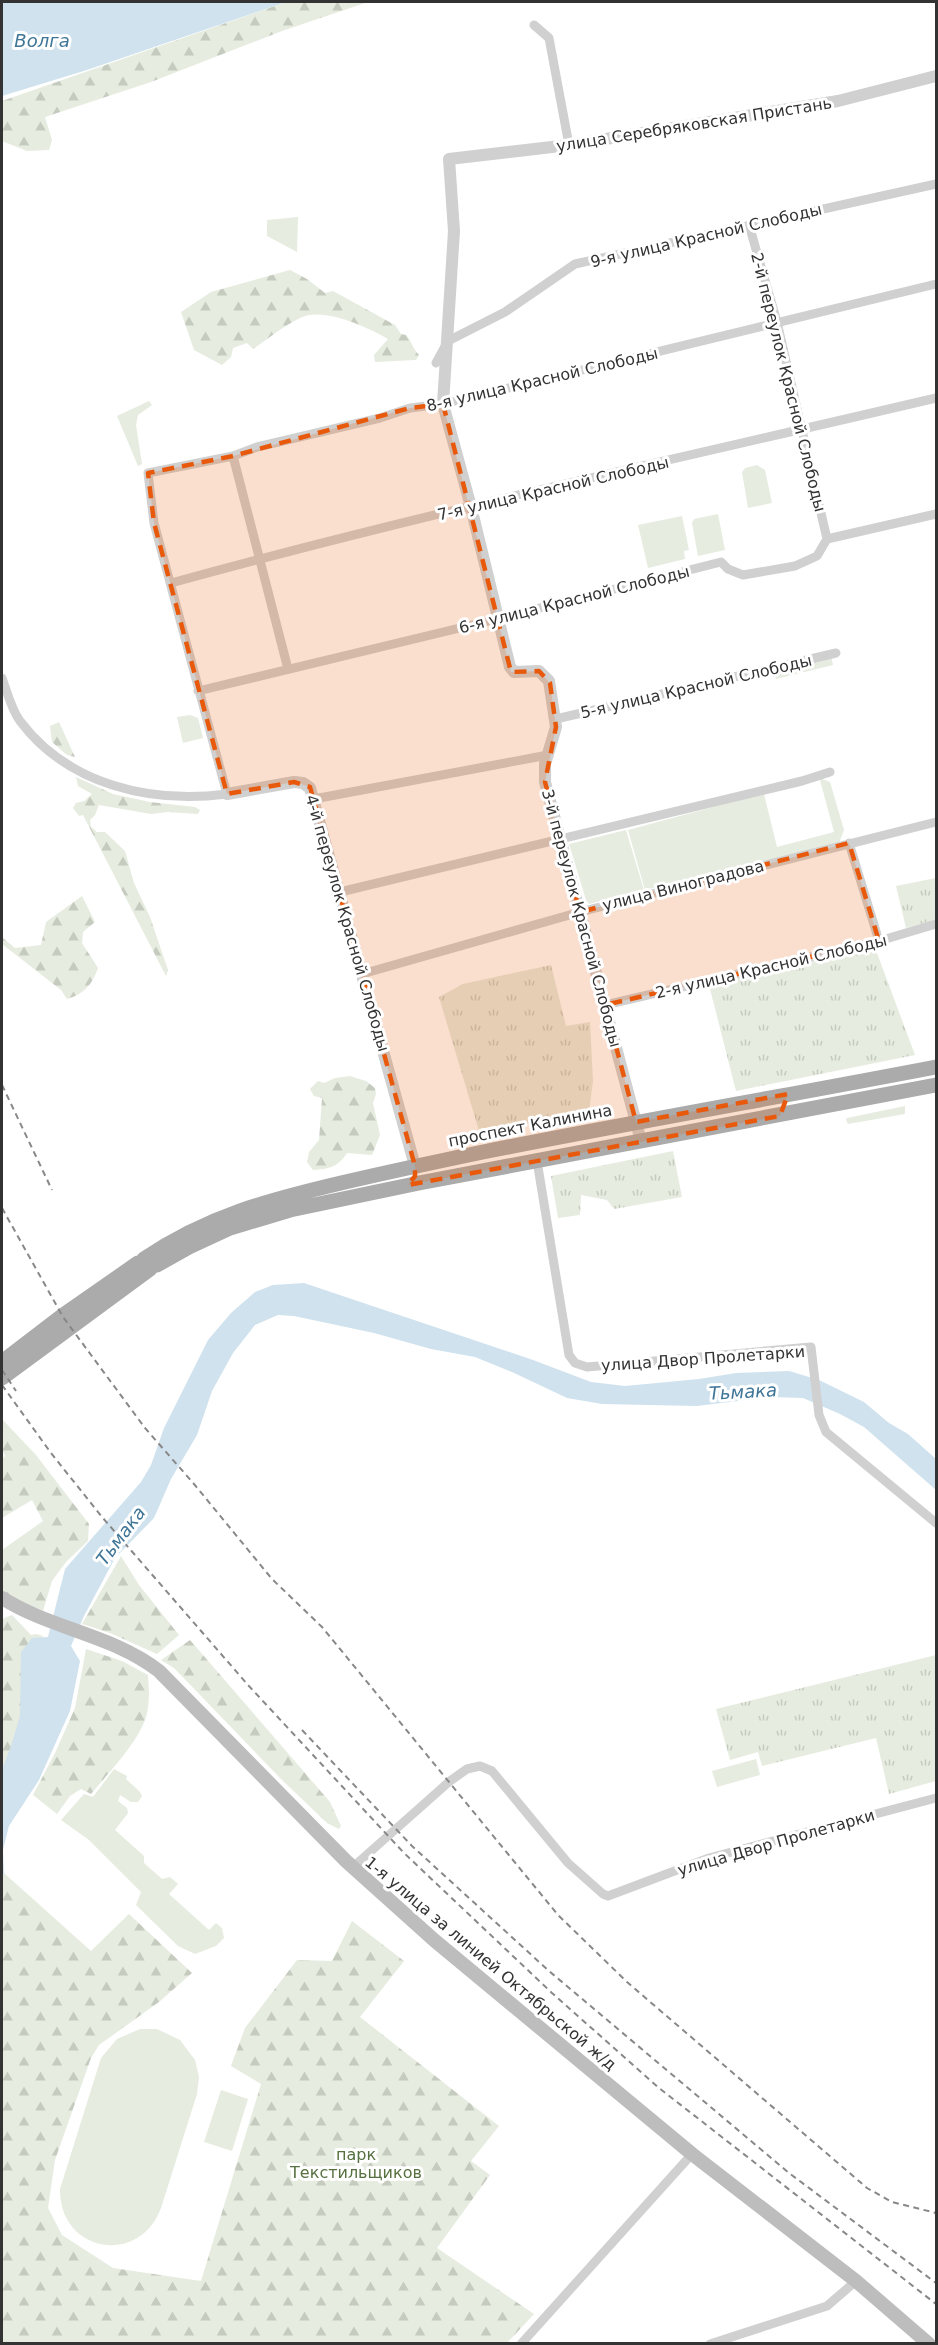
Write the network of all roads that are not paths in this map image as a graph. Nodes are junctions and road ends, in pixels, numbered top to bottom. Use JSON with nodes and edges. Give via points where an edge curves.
{"nodes":[{"id":1,"x":534,"y":25,"type":"dead end"},
{"id":2,"x":936,"y":76,"type":"edge"},
{"id":3,"x":569,"y":145,"type":"junction"},
{"id":4,"x":449,"y":159,"type":"joint"},
{"id":5,"x":936,"y":184,"type":"edge"},
{"id":6,"x":749,"y":225,"type":"junction"},
{"id":7,"x":936,"y":284,"type":"edge"},
{"id":8,"x":777,"y":322,"type":"junction"},
{"id":9,"x":448,"y":341,"type":"junction"},
{"id":10,"x":436,"y":363,"type":"dead end"},
{"id":11,"x":936,"y":398,"type":"edge"},
{"id":12,"x":443,"y":404,"type":"junction"},
{"id":13,"x":802,"y":430,"type":"junction"},
{"id":14,"x":233,"y":456,"type":"junction"},
{"id":15,"x":471,"y":507,"type":"junction"},
{"id":16,"x":936,"y":514,"type":"edge"},
{"id":17,"x":827,"y":539,"type":"junction"},
{"id":18,"x":260,"y":559,"type":"junction"},
{"id":19,"x":171,"y":583,"type":"junction"},
{"id":20,"x":497,"y":619,"type":"junction"},
{"id":21,"x":836,"y":653,"type":"dead end"},
{"id":22,"x":288,"y":669,"type":"junction"},
{"id":23,"x":2,"y":678,"type":"edge"},
{"id":24,"x":198,"y":691,"type":"junction"},
{"id":25,"x":555,"y":718,"type":"junction"},
{"id":26,"x":548,"y":755,"type":"junction"},
{"id":27,"x":830,"y":772,"type":"dead end"},
{"id":28,"x":227,"y":794,"type":"junction"},
{"id":29,"x":314,"y":799,"type":"junction"},
{"id":30,"x":936,"y":822,"type":"edge"},
{"id":31,"x":560,"y":839,"type":"junction"},
{"id":32,"x":849,"y":843,"type":"junction"},
{"id":33,"x":340,"y":892,"type":"junction"},
{"id":34,"x":580,"y":912,"type":"junction"},
{"id":35,"x":936,"y":924,"type":"edge"},
{"id":36,"x":879,"y":941,"type":"junction"},
{"id":37,"x":362,"y":974,"type":"junction"},
{"id":38,"x":605,"y":1005,"type":"junction"},
{"id":39,"x":936,"y":1067,"type":"edge"},
{"id":40,"x":936,"y":1085,"type":"edge"},
{"id":41,"x":788,"y":1094,"type":"junction"},
{"id":42,"x":780,"y":1116,"type":"junction"},
{"id":43,"x":636,"y":1122,"type":"junction"},
{"id":44,"x":546,"y":1140,"type":"junction"},
{"id":45,"x":641,"y":1141,"type":"junction"},
{"id":46,"x":537,"y":1161,"type":"junction"},
{"id":47,"x":415,"y":1166,"type":"junction"},
{"id":48,"x":408,"y":1185,"type":"junction"},
{"id":49,"x":147,"y":1264,"type":"junction"},
{"id":50,"x":19,"y":1357,"type":"junction"},
{"id":51,"x":2,"y":1362,"type":"edge"},
{"id":52,"x":2,"y":1378,"type":"edge"},
{"id":53,"x":936,"y":1523,"type":"edge"},
{"id":54,"x":2,"y":1598,"type":"edge"},
{"id":55,"x":936,"y":1798,"type":"edge"},
{"id":56,"x":353,"y":1867,"type":"junction"},
{"id":57,"x":692,"y":2154,"type":"junction"},
{"id":58,"x":856,"y":2281,"type":"junction"},
{"id":59,"x":737,"y":2340,"type":"edge"},
{"id":60,"x":521,"y":2343,"type":"edge"},
{"id":61,"x":711,"y":2343,"type":"edge"},
{"id":62,"x":929,"y":2343,"type":"edge"}],
"edges":[{"from":1,"to":3,"type":"street","via":[[549,38]]},
{"from":2,"to":3,"type":"street","name":"улица Серебряковская Пристань","via":[[838,101]]},
{"from":3,"to":4,"type":"street","name":"улица Серебряковская Пристань"},
{"from":4,"to":9,"type":"street","name":"3-й переулок Красной Слободы","via":[[454,231]]},
{"from":5,"to":6,"type":"street","name":"9-я улица Красной Слободы"},
{"from":6,"to":8,"type":"street","name":"2-й переулок Красной Слободы"},
{"from":6,"to":9,"type":"street","name":"9-я улица Красной Слободы","via":[[574,264],[505,312]]},
{"from":7,"to":8,"type":"street","name":"8-я улица Красной Слободы"},
{"from":8,"to":12,"type":"street","name":"8-я улица Красной Слободы"},
{"from":8,"to":13,"type":"street","name":"2-й переулок Красной Слободы"},
{"from":9,"to":10,"type":"street"},
{"from":9,"to":12,"type":"street","name":"3-й переулок Красной Слободы"},
{"from":11,"to":13,"type":"street","name":"7-я улица Красной Слободы"},
{"from":12,"to":14,"type":"street","name":"8-я улица Красной Слободы","via":[[410,408]]},
{"from":12,"to":15,"type":"street","name":"3-й переулок Красной Слободы"},
{"from":13,"to":15,"type":"street","name":"7-я улица Красной Слободы"},
{"from":13,"to":17,"type":"street","name":"2-й переулок Красной Слободы"},
{"from":14,"to":18,"type":"street"},
{"from":14,"to":19,"type":"street","name":"8-я улица Красной Слободы","via":[[148,473],[154,523]]},
{"from":15,"to":18,"type":"street","name":"7-я улица Красной Слободы"},
{"from":15,"to":20,"type":"street","name":"3-й переулок Красной Слободы"},
{"from":16,"to":17,"type":"street"},
{"from":17,"to":20,"type":"street","name":"6-я улица Красной Слободы","via":[[817,555],[795,566],[743,575],[721,562]]},
{"from":18,"to":19,"type":"street","name":"7-я улица Красной Слободы"},
{"from":18,"to":22,"type":"street"},
{"from":19,"to":24,"type":"street"},
{"from":20,"to":22,"type":"street","name":"6-я улица Красной Слободы"},
{"from":20,"to":25,"type":"street","name":"3-й переулок Красной Слободы","via":[[510,668],[546,676]]},
{"from":21,"to":25,"type":"street","name":"5-я улица Красной Слободы"},
{"from":22,"to":24,"type":"street","name":"6-я улица Красной Слободы"},
{"from":23,"to":28,"type":"street","name":"4-й переулок Красной Слободы","via":[[18,719],[41,746],[74,769],[114,787],[159,797],[192,799]]},
{"from":24,"to":28,"type":"street"},
{"from":25,"to":26,"type":"street","name":"3-й переулок Красной Слободы","via":[[555,735]]},
{"from":26,"to":29,"type":"street"},
{"from":26,"to":31,"type":"street","name":"3-й переулок Красной Слободы","via":[[545,782]]},
{"from":27,"to":31,"type":"street"},
{"from":28,"to":29,"type":"street","name":"4-й переулок Красной Слободы","via":[[297,782],[310,788]]},
{"from":29,"to":33,"type":"street","name":"4-й переулок Красной Слободы"},
{"from":30,"to":32,"type":"street","name":"улица Виноградова"},
{"from":31,"to":33,"type":"street"},
{"from":31,"to":34,"type":"street","name":"3-й переулок Красной Слободы"},
{"from":32,"to":34,"type":"street","name":"улица Виноградова"},
{"from":32,"to":36,"type":"street"},
{"from":33,"to":37,"type":"street","name":"4-й переулок Красной Слободы"},
{"from":34,"to":37,"type":"street","name":"улица Виноградова"},
{"from":34,"to":38,"type":"street","name":"3-й переулок Красной Слободы"},
{"from":35,"to":36,"type":"street","name":"2-я улица Красной Слободы"},
{"from":36,"to":38,"type":"street","name":"2-я улица Красной Слободы"},
{"from":37,"to":47,"type":"street","name":"4-й переулок Красной Слободы"},
{"from":38,"to":43,"type":"street","name":"3-й переулок Красной Слободы"},
{"from":39,"to":41,"type":"main road","name":"проспект Калинина"},
{"from":40,"to":42,"type":"main road","name":"проспект Калинина"},
{"from":41,"to":42,"type":"main road"},
{"from":41,"to":43,"type":"main road","name":"проспект Калинина"},
{"from":42,"to":45,"type":"main road","name":"проспект Калинина"},
{"from":43,"to":44,"type":"main road","name":"проспект Калинина"},
{"from":43,"to":45,"type":"street","name":"3-й переулок Красной Слободы"},
{"from":44,"to":46,"type":"main road"},
{"from":44,"to":47,"type":"main road","name":"проспект Калинина"},
{"from":45,"to":46,"type":"main road","name":"проспект Калинина"},
{"from":46,"to":48,"type":"main road","name":"проспект Калинина"},
{"from":46,"to":53,"type":"street","name":"улица Двор Пролетарки","via":[[569,1355],[575,1364],[587,1367],[811,1347],[819,1414],[829,1435]]},
{"from":47,"to":48,"type":"main road","via":[[415,1176]]},
{"from":47,"to":49,"type":"main road","name":"проспект Калинина","via":[[240,1210],[198,1227]]},
{"from":48,"to":49,"type":"main road","name":"проспект Калинина","via":[[255,1219]]},
{"from":49,"to":50,"type":"main road","name":"проспект Калинина","via":[[62,1316]]},
{"from":50,"to":51,"type":"main road"},
{"from":50,"to":52,"type":"main road"},
{"from":54,"to":56,"type":"main road","name":"1-я улица за линией Октябрьской ж/д","via":[[123,1649],[151,1665]]},
{"from":55,"to":56,"type":"street","name":"улица Двор Пролетарки","via":[[709,1858],[608,1896],[568,1863],[491,1769],[476,1766],[450,1781]]},
{"from":56,"to":57,"type":"main road","name":"1-я улица за линией Октябрьской ж/д","via":[[434,1940]]},
{"from":57,"to":58,"type":"main road","name":"1-я улица за линией Октябрьской ж/д"},
{"from":57,"to":60,"type":"street"},
{"from":58,"to":59,"type":"street","via":[[827,2306]]},
{"from":58,"to":62,"type":"main road","name":"1-я улица за линией Октябрьской ж/д"},
{"from":59,"to":61,"type":"street"}]}
